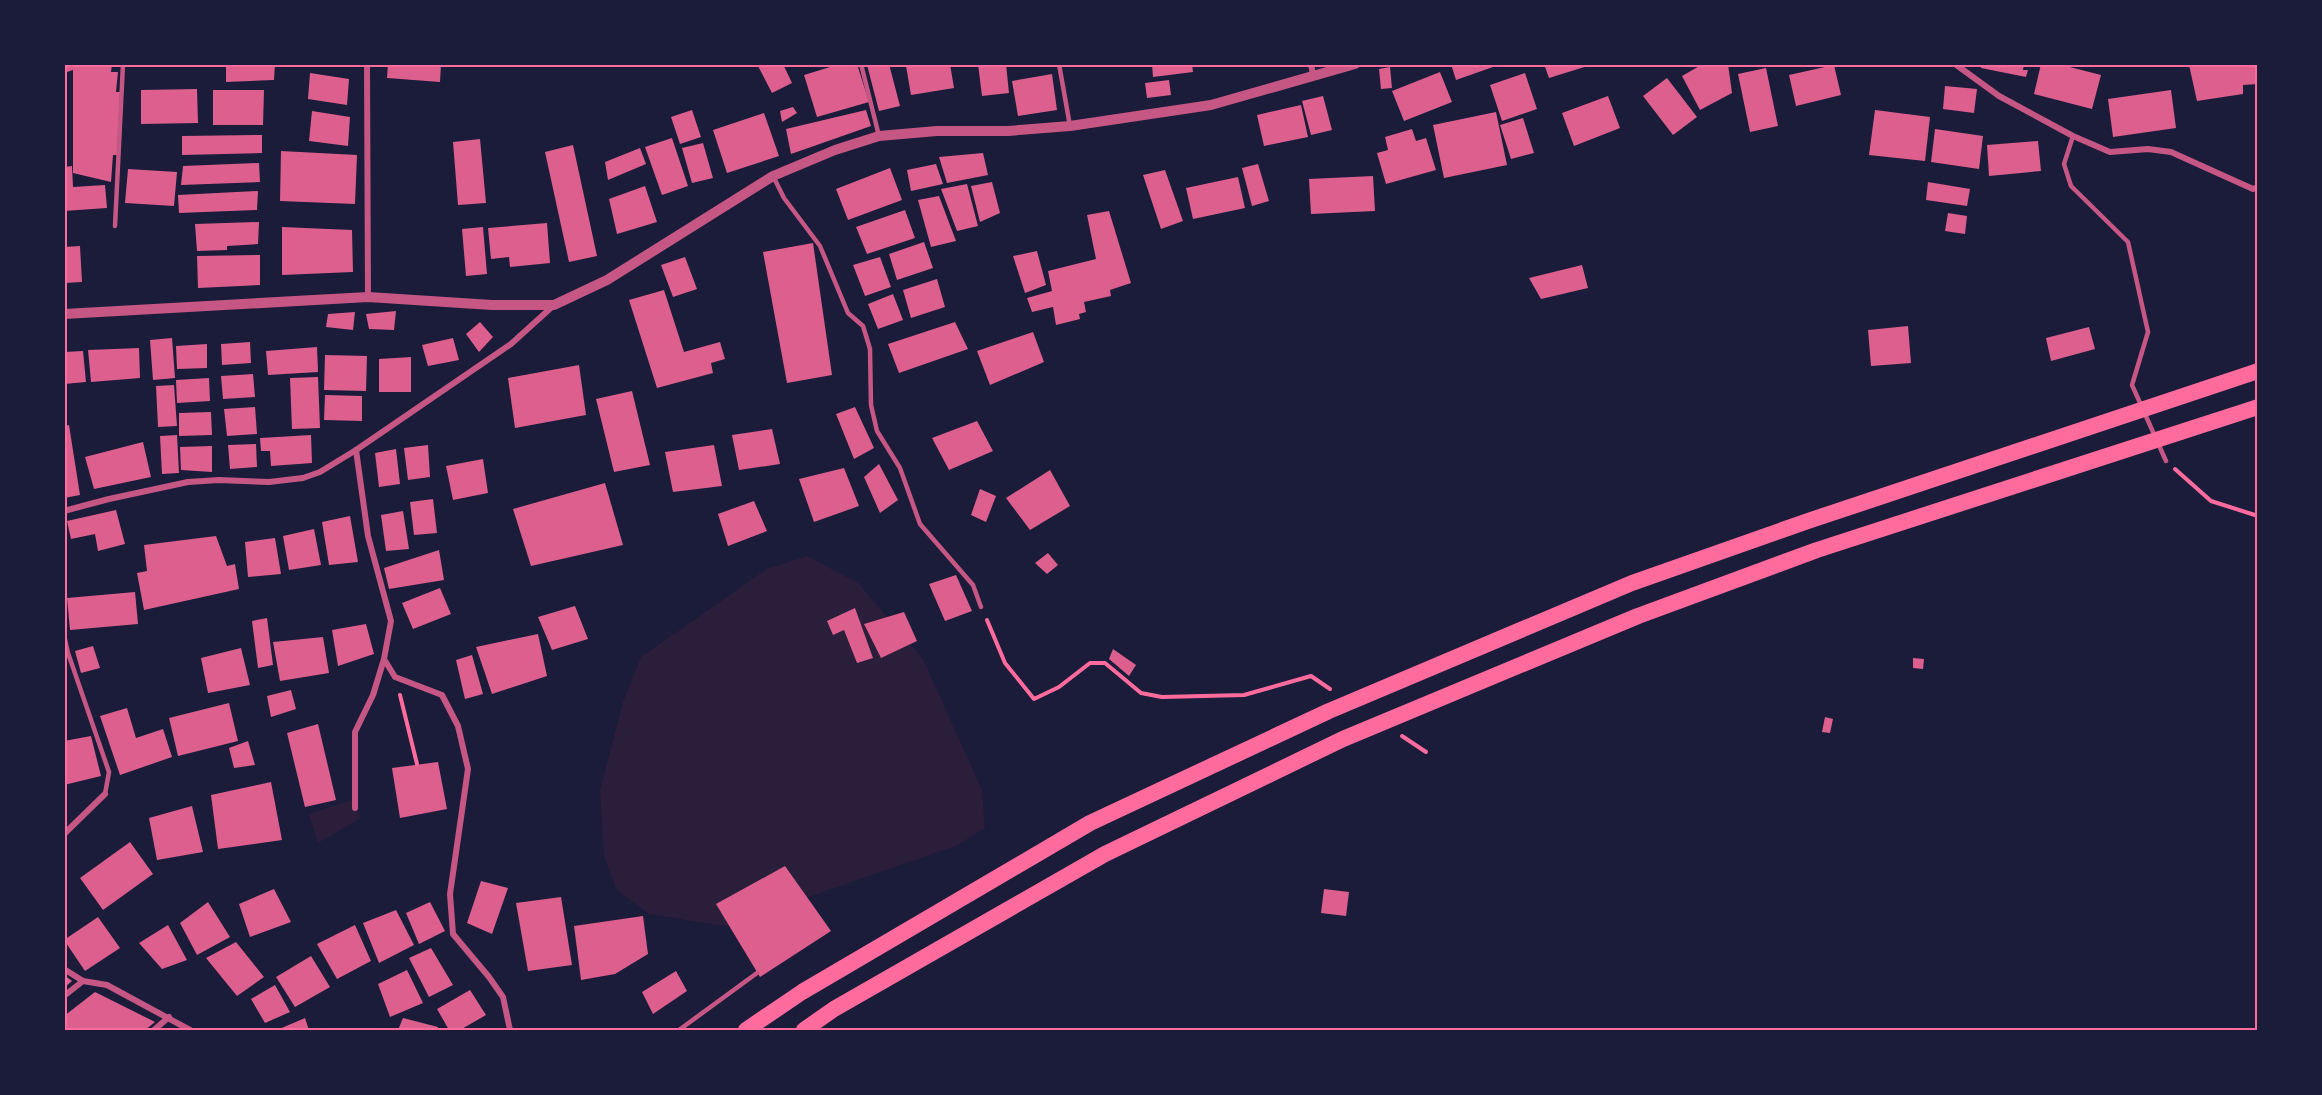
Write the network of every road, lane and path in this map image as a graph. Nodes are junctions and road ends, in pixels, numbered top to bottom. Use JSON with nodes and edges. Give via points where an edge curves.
{"nodes":[{"id":1,"x":123,"y":64,"type":"edge"},
{"id":2,"x":367,"y":64,"type":"edge"},
{"id":3,"x":861,"y":64,"type":"edge"},
{"id":4,"x":1059,"y":64,"type":"edge"},
{"id":5,"x":1355,"y":64,"type":"edge"},
{"id":6,"x":1955,"y":64,"type":"edge"},
{"id":7,"x":1312,"y":70,"type":"edge"},
{"id":8,"x":1070,"y":126,"type":"junction"},
{"id":9,"x":879,"y":136,"type":"junction"},
{"id":10,"x":2073,"y":136,"type":"junction"},
{"id":11,"x":773,"y":176,"type":"junction"},
{"id":12,"x":2258,"y":187,"type":"edge"},
{"id":13,"x":115,"y":226,"type":"dead end"},
{"id":14,"x":368,"y":297,"type":"junction"},
{"id":15,"x":554,"y":305,"type":"junction"},
{"id":16,"x":64,"y":314,"type":"edge"},
{"id":17,"x":2258,"y":372,"type":"edge"},
{"id":18,"x":2258,"y":407,"type":"edge"},
{"id":19,"x":356,"y":450,"type":"junction"},
{"id":20,"x":2166,"y":461,"type":"joint"},
{"id":21,"x":64,"y":511,"type":"edge"},
{"id":22,"x":2258,"y":516,"type":"edge"},
{"id":23,"x":981,"y":607,"type":"joint"},
{"id":24,"x":64,"y":635,"type":"edge"},
{"id":25,"x":384,"y":659,"type":"junction"},
{"id":26,"x":1311,"y":676,"type":"dead end"},
{"id":27,"x":395,"y":677,"type":"junction"},
{"id":28,"x":417,"y":764,"type":"dead end"},
{"id":29,"x":105,"y":794,"type":"joint"},
{"id":30,"x":355,"y":807,"type":"dead end"},
{"id":31,"x":64,"y":834,"type":"edge"},
{"id":32,"x":64,"y":969,"type":"edge"},
{"id":33,"x":757,"y":973,"type":"dead end"},
{"id":34,"x":83,"y":981,"type":"junction"},
{"id":35,"x":64,"y":996,"type":"edge"},
{"id":36,"x":169,"y":1017,"type":"junction"},
{"id":37,"x":154,"y":1030,"type":"edge"},
{"id":38,"x":190,"y":1030,"type":"edge"},
{"id":39,"x":510,"y":1030,"type":"edge"},
{"id":40,"x":679,"y":1030,"type":"edge"},
{"id":41,"x":746,"y":1030,"type":"edge"},
{"id":42,"x":804,"y":1030,"type":"edge"}],
"edges":[{"from":1,"to":13,"type":"lane"},
{"from":2,"to":14,"type":"street"},
{"from":3,"to":9,"type":"lane"},
{"from":4,"to":8,"type":"lane"},
{"from":5,"to":7,"type":"street"},
{"from":6,"to":10,"type":"street","via":[[1999,96]]},
{"from":7,"to":8,"type":"street","via":[[1211,105]]},
{"from":8,"to":9,"type":"street"},
{"from":9,"to":11,"type":"street"},
{"from":10,"to":12,"type":"street","via":[[2110,152],[2171,152],[2253,189]]},
{"from":10,"to":20,"type":"lane","via":[[2064,164],[2071,186],[2128,242],[2148,332],[2132,385]]},
{"from":11,"to":15,"type":"street","via":[[607,280]]},
{"from":11,"to":23,"type":"lane","via":[[784,198],[820,246],[848,313],[863,326],[870,349],[871,405],[877,431],[900,468],[920,524],[973,585]]},
{"from":14,"to":15,"type":"street"},
{"from":14,"to":16,"type":"street"},
{"from":15,"to":19,"type":"street","via":[[511,344]]},
{"from":17,"to":41,"type":"highway","via":[[1808,520],[1632,583],[1329,711],[1090,823],[802,992]]},
{"from":18,"to":42,"type":"highway","via":[[1817,550],[1638,616],[1343,739],[1105,854]]},
{"from":19,"to":21,"type":"street","via":[[303,478],[188,482]]},
{"from":19,"to":25,"type":"street","via":[[368,536],[391,621]]},
{"from":20,"to":22,"type":"path","via":[[2211,501]]},
{"from":23,"to":26,"type":"path","via":[[1005,663],[1034,699],[1059,687],[1090,663],[1105,663],[1141,693],[1162,697],[1244,694]]},
{"from":24,"to":29,"type":"lane","via":[[109,772]]},
{"from":25,"to":27,"type":"street"},
{"from":25,"to":30,"type":"street","via":[[373,695],[355,732]]},
{"from":27,"to":28,"type":"path"},
{"from":27,"to":39,"type":"street","via":[[442,695],[458,726],[468,769],[450,894],[453,934],[502,998]]},
{"from":29,"to":31,"type":"street"},
{"from":32,"to":34,"type":"street"},
{"from":33,"to":40,"type":"lane"},
{"from":34,"to":35,"type":"street"},
{"from":34,"to":36,"type":"street","via":[[107,985]]},
{"from":36,"to":37,"type":"street"},
{"from":36,"to":38,"type":"street"}]}
